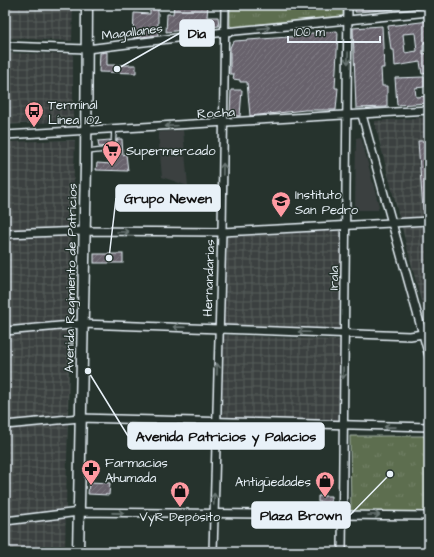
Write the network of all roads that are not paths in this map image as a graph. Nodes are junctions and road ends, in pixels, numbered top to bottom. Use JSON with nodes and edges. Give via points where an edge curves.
{"nodes":[{"id":1,"x":87,"y":5,"type":"edge"},
{"id":2,"x":226,"y":5,"type":"edge"},
{"id":3,"x":348,"y":5,"type":"edge"},
{"id":4,"x":429,"y":12,"type":"edge"},
{"id":5,"x":348,"y":20,"type":"junction"},
{"id":6,"x":225,"y":32,"type":"junction"},
{"id":7,"x":5,"y":46,"type":"edge"},
{"id":8,"x":87,"y":49,"type":"junction"},
{"id":9,"x":429,"y":110,"type":"edge"},
{"id":10,"x":362,"y":115,"type":"junction"},
{"id":11,"x":347,"y":116,"type":"junction"},
{"id":12,"x":224,"y":123,"type":"junction"},
{"id":13,"x":114,"y":130,"type":"junction"},
{"id":14,"x":86,"y":131,"type":"junction"},
{"id":15,"x":5,"y":135,"type":"edge"},
{"id":16,"x":86,"y":152,"type":"junction"},
{"id":17,"x":429,"y":221,"type":"edge"},
{"id":18,"x":393,"y":223,"type":"junction"},
{"id":19,"x":346,"y":226,"type":"junction"},
{"id":20,"x":84,"y":231,"type":"junction"},
{"id":21,"x":222,"y":232,"type":"junction"},
{"id":22,"x":5,"y":234,"type":"edge"},
{"id":23,"x":82,"y":324,"type":"junction"},
{"id":24,"x":218,"y":329,"type":"junction"},
{"id":25,"x":5,"y":331,"type":"edge"},
{"id":26,"x":343,"y":334,"type":"junction"},
{"id":27,"x":426,"y":334,"type":"edge"},
{"id":28,"x":429,"y":356,"type":"edge"},
{"id":29,"x":80,"y":418,"type":"junction"},
{"id":30,"x":216,"y":421,"type":"junction"},
{"id":31,"x":5,"y":425,"type":"edge"},
{"id":32,"x":342,"y":426,"type":"junction"},
{"id":33,"x":429,"y":428,"type":"edge"},
{"id":34,"x":79,"y":512,"type":"junction"},
{"id":35,"x":214,"y":513,"type":"junction"},
{"id":36,"x":342,"y":515,"type":"junction"},
{"id":37,"x":429,"y":516,"type":"edge"},
{"id":38,"x":5,"y":521,"type":"edge"},
{"id":39,"x":78,"y":552,"type":"edge"},
{"id":40,"x":213,"y":552,"type":"edge"},
{"id":41,"x":342,"y":552,"type":"edge"}],
"edges":[{"from":1,"to":8,"type":"main road","name":"Avenida Regimiento de Patricios"},
{"from":2,"to":6,"type":"street","name":"Hernandarias"},
{"from":3,"to":5,"type":"street","name":"Irala"},
{"from":4,"to":5,"type":"street","name":"Magallanes"},
{"from":6,"to":5,"type":"street","name":"Magallanes","one_way":true},
{"from":5,"to":11,"type":"street","name":"Irala","one_way":true},
{"from":6,"to":8,"type":"street","name":"Magallanes"},
{"from":6,"to":12,"type":"street","name":"Hernandarias"},
{"from":7,"to":8,"type":"street","name":"Magallanes"},
{"from":8,"to":14,"type":"main road","name":"Avenida Regimiento de Patricios"},
{"from":9,"to":10,"type":"street","name":"Rocha"},
{"from":10,"to":11,"type":"street","name":"Rocha"},
{"from":10,"to":18,"type":"street"},
{"from":11,"to":12,"type":"street","name":"Rocha"},
{"from":11,"to":19,"type":"street","name":"Irala"},
{"from":12,"to":13,"type":"street","name":"Rocha","one_way":true},
{"from":21,"to":12,"type":"street","name":"Hernandarias","one_way":true},
{"from":13,"to":14,"type":"street","name":"Rocha"},
{"from":13,"to":16,"type":"lane","via":[[113,149]]},
{"from":14,"to":15,"type":"street","name":"Rocha"},
{"from":14,"to":16,"type":"main road","name":"Avenida Regimiento de Patricios"},
{"from":16,"to":20,"type":"main road","name":"Avenida Regimiento de Patricios"},
{"from":17,"to":18,"type":"street"},
{"from":18,"to":19,"type":"street"},
{"from":18,"to":27,"type":"street"},
{"from":19,"to":21,"type":"street"},
{"from":19,"to":26,"type":"street","name":"Irala"},
{"from":20,"to":21,"type":"street","one_way":true},
{"from":20,"to":22,"type":"street"},
{"from":20,"to":23,"type":"main road","name":"Avenida Regimiento de Patricios"},
{"from":21,"to":24,"type":"street","name":"Hernandarias"},
{"from":24,"to":23,"type":"street","one_way":true},
{"from":23,"to":25,"type":"street"},
{"from":23,"to":29,"type":"main road","name":"Avenida Regimiento de Patricios"},
{"from":26,"to":24,"type":"street","one_way":true},
{"from":30,"to":24,"type":"street","name":"Hernandarias","one_way":true},
{"from":26,"to":27,"type":"street"},
{"from":26,"to":32,"type":"street","name":"Irala","one_way":true},
{"from":27,"to":28,"type":"street"},
{"from":29,"to":30,"type":"street"},
{"from":29,"to":31,"type":"street"},
{"from":29,"to":34,"type":"main road","name":"Avenida Regimiento de Patricios"},
{"from":30,"to":32,"type":"street"},
{"from":35,"to":30,"type":"street","name":"Hernandarias","one_way":true},
{"from":33,"to":32,"type":"street","one_way":true},
{"from":32,"to":36,"type":"street","name":"Irala"},
{"from":34,"to":35,"type":"street","one_way":true},
{"from":34,"to":38,"type":"street"},
{"from":34,"to":39,"type":"main road","name":"Avenida Regimiento de Patricios"},
{"from":35,"to":36,"type":"street"},
{"from":35,"to":40,"type":"street","name":"Hernandarias"},
{"from":36,"to":37,"type":"street","one_way":true},
{"from":36,"to":41,"type":"street","name":"Irala"}]}
